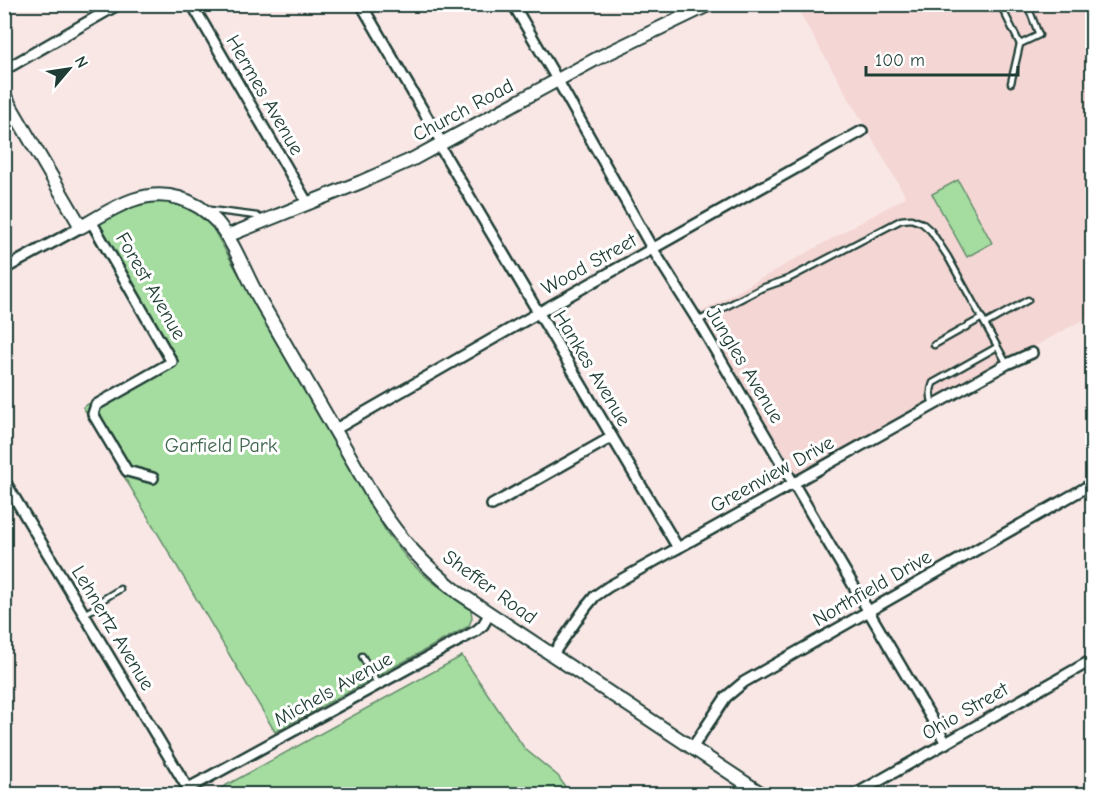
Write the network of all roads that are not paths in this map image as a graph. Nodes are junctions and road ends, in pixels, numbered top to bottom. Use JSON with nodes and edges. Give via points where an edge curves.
{"nodes":[{"id":1,"x":119,"y":4,"type":"edge"},
{"id":2,"x":192,"y":4,"type":"edge"},
{"id":3,"x":361,"y":4,"type":"edge"},
{"id":4,"x":513,"y":4,"type":"edge"},
{"id":5,"x":710,"y":4,"type":"edge"},
{"id":6,"x":1000,"y":4,"type":"edge"},
{"id":7,"x":1027,"y":4,"type":"edge"},
{"id":8,"x":690,"y":9,"type":"edge"},
{"id":9,"x":1020,"y":44,"type":"junction"},
{"id":10,"x":4,"y":70,"type":"edge"},
{"id":11,"x":558,"y":81,"type":"junction"},
{"id":12,"x":1011,"y":83,"type":"dead end"},
{"id":13,"x":4,"y":94,"type":"edge"},
{"id":14,"x":862,"y":131,"type":"dead end"},
{"id":15,"x":440,"y":144,"type":"junction"},
{"id":16,"x":308,"y":204,"type":"junction"},
{"id":17,"x":200,"y":208,"type":"junction"},
{"id":18,"x":266,"y":221,"type":"junction"},
{"id":19,"x":86,"y":224,"type":"junction"},
{"id":20,"x":227,"y":236,"type":"junction"},
{"id":21,"x":652,"y":248,"type":"junction"},
{"id":22,"x":4,"y":269,"type":"edge"},
{"id":23,"x":1028,"y":300,"type":"dead end"},
{"id":24,"x":538,"y":313,"type":"junction"},
{"id":25,"x":982,"y":318,"type":"junction"},
{"id":26,"x":698,"y":321,"type":"junction"},
{"id":27,"x":985,"y":324,"type":"junction"},
{"id":28,"x":934,"y":345,"type":"dead end"},
{"id":29,"x":997,"y":347,"type":"junction"},
{"id":30,"x":1032,"y":353,"type":"dead end"},
{"id":31,"x":1007,"y":363,"type":"junction"},
{"id":32,"x":933,"y":405,"type":"junction"},
{"id":33,"x":334,"y":430,"type":"junction"},
{"id":34,"x":612,"y":437,"type":"junction"},
{"id":35,"x":153,"y":478,"type":"dead end"},
{"id":36,"x":4,"y":480,"type":"edge"},
{"id":37,"x":794,"y":482,"type":"junction"},
{"id":38,"x":1092,"y":484,"type":"edge"},
{"id":39,"x":492,"y":505,"type":"dead end"},
{"id":40,"x":678,"y":548,"type":"junction"},
{"id":41,"x":120,"y":589,"type":"dead end"},
{"id":42,"x":869,"y":611,"type":"junction"},
{"id":43,"x":490,"y":613,"type":"junction"},
{"id":44,"x":84,"y":614,"type":"junction"},
{"id":45,"x":553,"y":654,"type":"junction"},
{"id":46,"x":362,"y":656,"type":"dead end"},
{"id":47,"x":1092,"y":660,"type":"edge"},
{"id":48,"x":378,"y":685,"type":"junction"},
{"id":49,"x":946,"y":743,"type":"junction"},
{"id":50,"x":692,"y":748,"type":"junction"},
{"id":51,"x":189,"y":792,"type":"edge"},
{"id":52,"x":762,"y":795,"type":"edge"},
{"id":53,"x":856,"y":795,"type":"edge"}],
"edges":[{"from":1,"to":10,"type":"street"},
{"from":2,"to":16,"type":"street","name":"Hermes Avenue"},
{"from":3,"to":15,"type":"street","name":"Hankes Avenue"},
{"from":4,"to":11,"type":"street","name":"Jungles Avenue"},
{"from":5,"to":8,"type":"street","name":"Church Road"},
{"from":6,"to":9,"type":"lane"},
{"from":7,"to":9,"type":"lane","via":[[1039,35]]},
{"from":8,"to":11,"type":"street","name":"Church Road"},
{"from":9,"to":12,"type":"lane"},
{"from":11,"to":15,"type":"street","name":"Church Road"},
{"from":11,"to":21,"type":"street","name":"Jungles Avenue"},
{"from":13,"to":19,"type":"street","name":"Forest Avenue"},
{"from":14,"to":21,"type":"street","name":"Wood Street"},
{"from":15,"to":16,"type":"street","name":"Church Road"},
{"from":15,"to":24,"type":"street","name":"Hankes Avenue"},
{"from":16,"to":18,"type":"street","name":"Church Road"},
{"from":17,"to":18,"type":"lane","via":[[257,216]]},
{"from":17,"to":19,"type":"street","via":[[180,198],[156,195],[125,203]]},
{"from":17,"to":20,"type":"street","name":"Sheffer Road"},
{"from":18,"to":20,"type":"street","name":"Church Road"},
{"from":19,"to":22,"type":"street"},
{"from":19,"to":35,"type":"street","name":"Forest Avenue","via":[[172,362],[96,405],[93,414],[127,471]]},
{"from":20,"to":33,"type":"street","name":"Sheffer Road"},
{"from":21,"to":24,"type":"street","name":"Wood Street"},
{"from":21,"to":26,"type":"street","name":"Jungles Avenue"},
{"from":23,"to":27,"type":"lane"},
{"from":24,"to":33,"type":"street","name":"Wood Street"},
{"from":24,"to":34,"type":"street","name":"Hankes Avenue"},
{"from":25,"to":26,"type":"lane","via":[[931,231],[911,219],[901,220]]},
{"from":25,"to":27,"type":"lane"},
{"from":25,"to":28,"type":"lane"},
{"from":26,"to":37,"type":"street","name":"Jungles Avenue"},
{"from":27,"to":29,"type":"lane"},
{"from":29,"to":31,"type":"lane"},
{"from":29,"to":32,"type":"lane","via":[[933,382]]},
{"from":30,"to":31,"type":"street","name":"Greenview Drive"},
{"from":31,"to":32,"type":"street","name":"Greenview Drive"},
{"from":32,"to":37,"type":"street","name":"Greenview Drive"},
{"from":33,"to":43,"type":"street","name":"Sheffer Road","via":[[383,513],[407,545],[441,578]]},
{"from":34,"to":39,"type":"street"},
{"from":34,"to":40,"type":"street","name":"Hankes Avenue"},
{"from":36,"to":44,"type":"street","name":"Lehnertz Avenue"},
{"from":37,"to":40,"type":"street","name":"Greenview Drive"},
{"from":37,"to":42,"type":"street","name":"Jungles Avenue"},
{"from":38,"to":42,"type":"street","name":"Northfield Drive"},
{"from":40,"to":45,"type":"street","name":"Greenview Drive","via":[[595,596]]},
{"from":41,"to":44,"type":"lane"},
{"from":42,"to":49,"type":"street","name":"Jungles Avenue"},
{"from":42,"to":50,"type":"street","name":"Northfield Drive","via":[[734,688]]},
{"from":43,"to":45,"type":"street","name":"Sheffer Road"},
{"from":43,"to":48,"type":"street","name":"Michels Avenue","via":[[476,631]]},
{"from":44,"to":51,"type":"street","name":"Lehnertz Avenue"},
{"from":45,"to":50,"type":"street","name":"Sheffer Road"},
{"from":46,"to":48,"type":"lane"},
{"from":47,"to":49,"type":"street","name":"Ohio Street"},
{"from":48,"to":51,"type":"street","name":"Michels Avenue"},
{"from":49,"to":53,"type":"street","name":"Ohio Street"},
{"from":50,"to":52,"type":"street","name":"Sheffer Road"}]}
